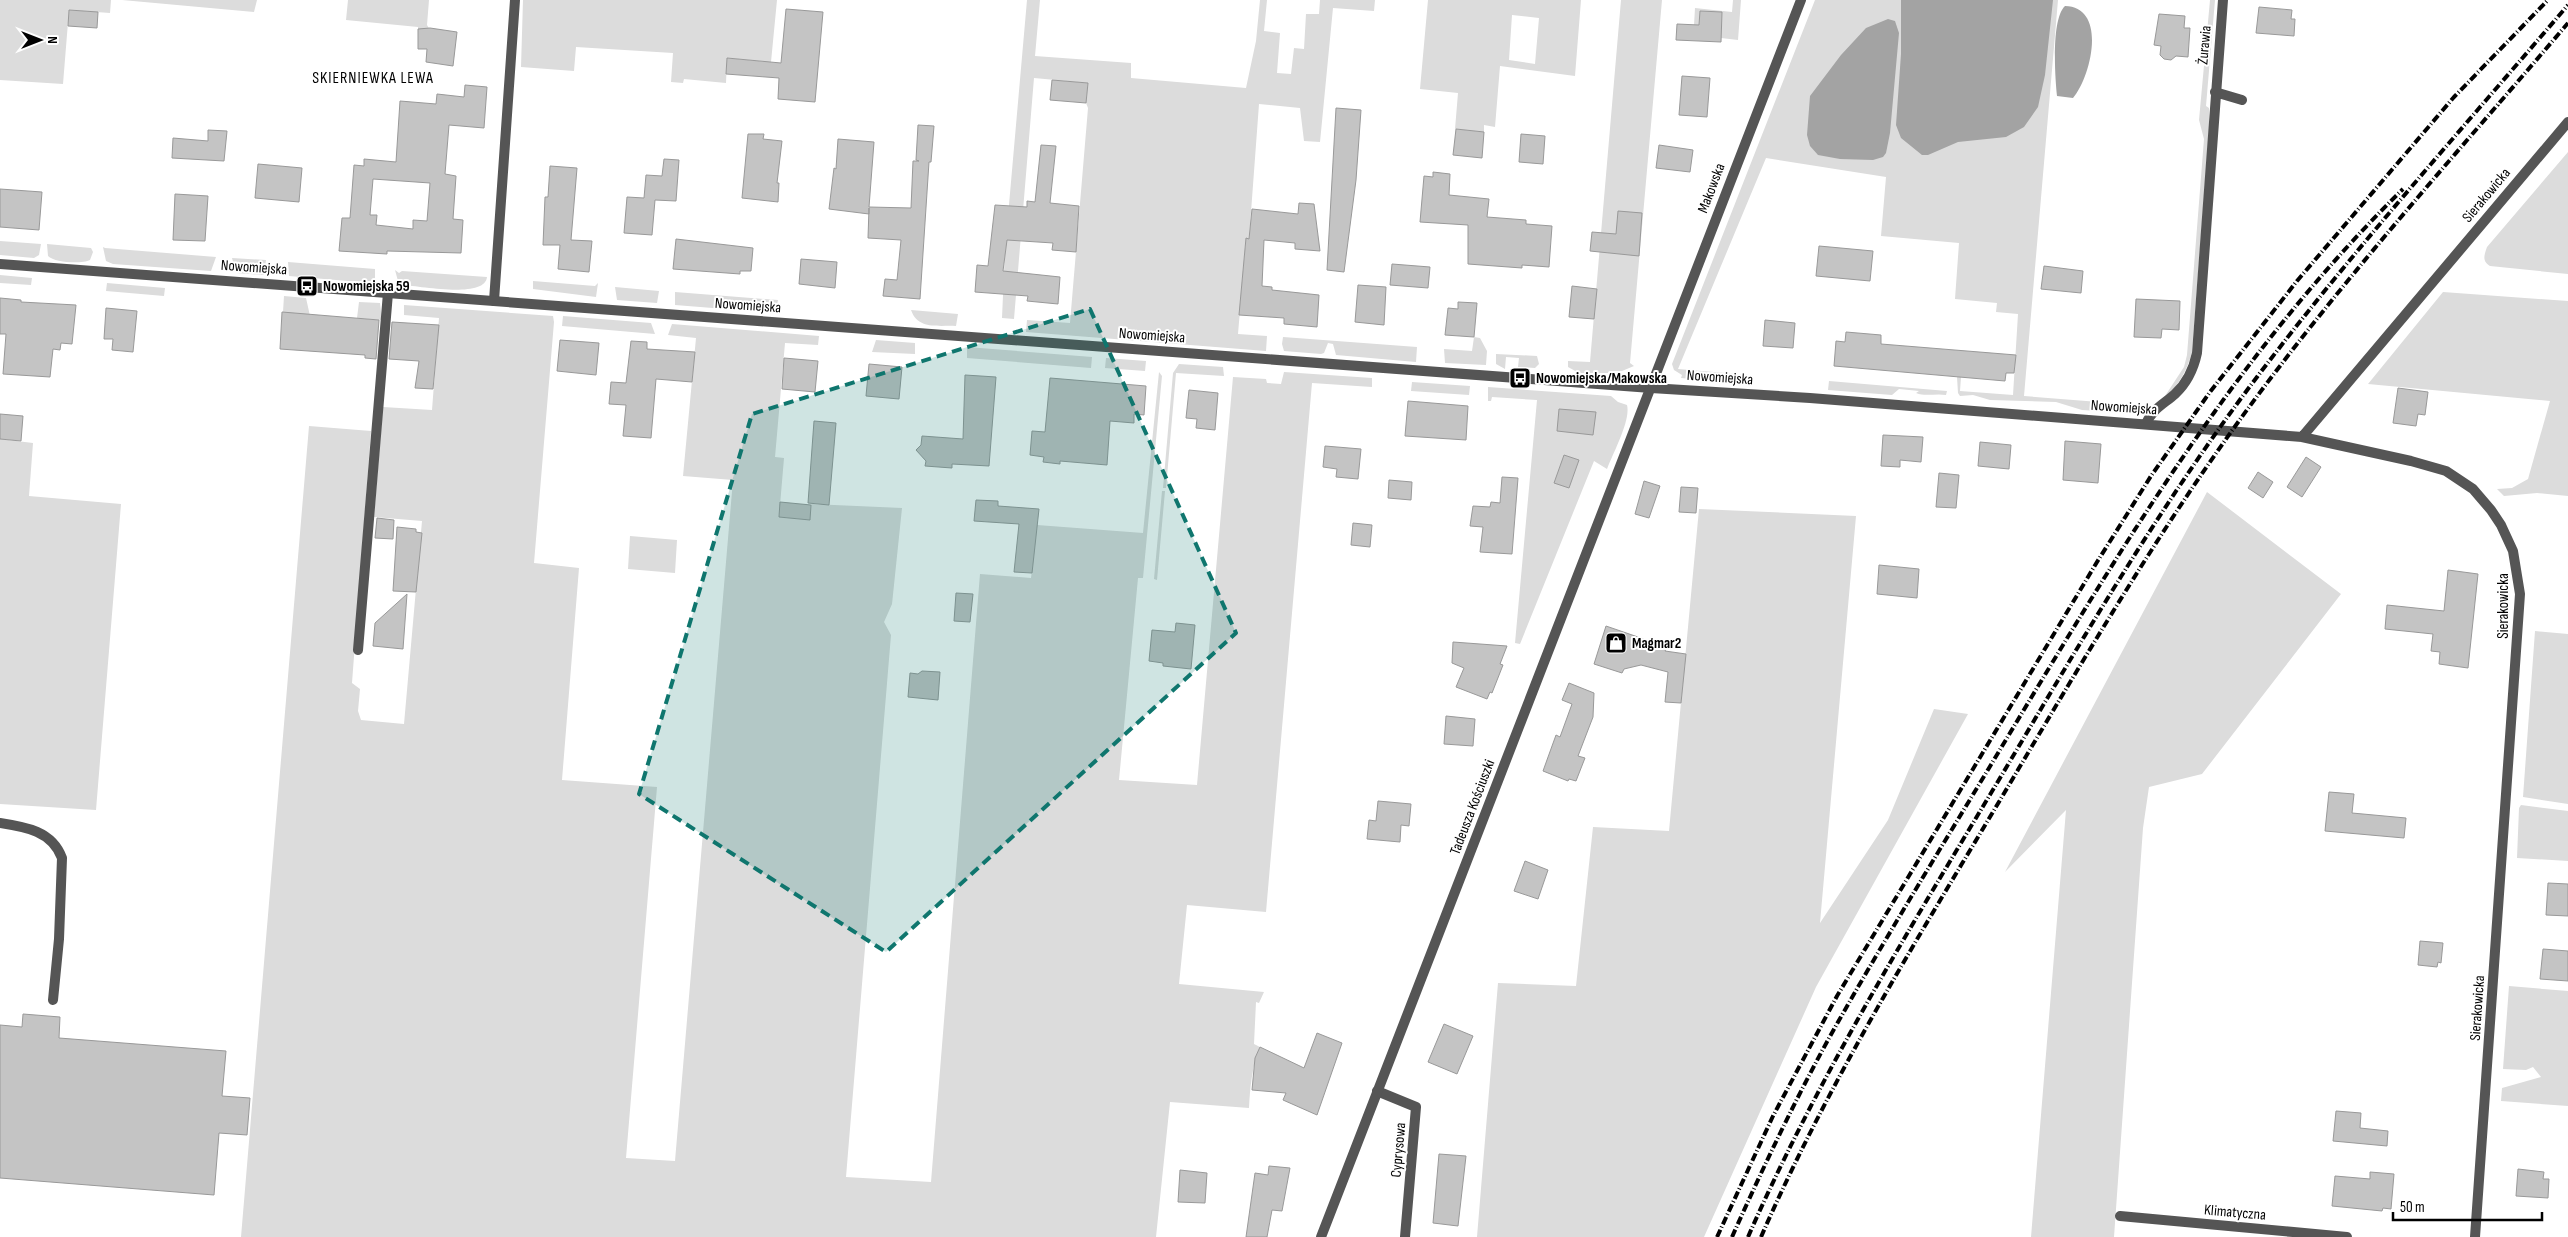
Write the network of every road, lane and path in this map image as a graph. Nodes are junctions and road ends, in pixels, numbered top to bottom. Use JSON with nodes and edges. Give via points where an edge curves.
{"nodes":[{"id":1,"x":516,"y":0,"type":"edge"},
{"id":2,"x":1802,"y":0,"type":"edge"},
{"id":3,"x":2223,"y":0,"type":"edge"},
{"id":4,"x":2215,"y":92,"type":"junction"},
{"id":5,"x":2242,"y":100,"type":"dead end"},
{"id":6,"x":2568,"y":122,"type":"edge"},
{"id":7,"x":0,"y":264,"type":"edge"},
{"id":8,"x":388,"y":293,"type":"junction"},
{"id":9,"x":494,"y":301,"type":"junction"},
{"id":10,"x":1651,"y":388,"type":"junction"},
{"id":11,"x":2146,"y":424,"type":"junction"},
{"id":12,"x":2302,"y":437,"type":"junction"},
{"id":13,"x":358,"y":650,"type":"dead end"},
{"id":14,"x":0,"y":823,"type":"edge"},
{"id":15,"x":53,"y":1000,"type":"dead end"},
{"id":16,"x":1378,"y":1091,"type":"junction"},
{"id":17,"x":2120,"y":1216,"type":"dead end"},
{"id":18,"x":1321,"y":1237,"type":"edge"},
{"id":19,"x":1405,"y":1237,"type":"edge"},
{"id":20,"x":2347,"y":1237,"type":"edge"},
{"id":21,"x":2476,"y":1237,"type":"edge"}],
"edges":[{"from":1,"to":9,"type":"street"},
{"from":2,"to":10,"type":"street","name":"Makowska"},
{"from":3,"to":4,"type":"street","name":"Żurawia"},
{"from":4,"to":5,"type":"street"},
{"from":4,"to":11,"type":"street","name":"Żurawia","via":[[2195,362],[2180,390],[2157,408]]},
{"from":6,"to":12,"type":"street","name":"Sierakowicka"},
{"from":7,"to":8,"type":"street","name":"Nowomiejska"},
{"from":8,"to":9,"type":"street","name":"Nowomiejska"},
{"from":8,"to":13,"type":"street"},
{"from":9,"to":10,"type":"street","name":"Nowomiejska"},
{"from":10,"to":11,"type":"street","name":"Nowomiejska"},
{"from":10,"to":16,"type":"street","name":"Tadeusza Kościuszki"},
{"from":11,"to":12,"type":"street","name":"Nowomiejska"},
{"from":12,"to":21,"type":"street","name":"Sierakowicka","via":[[2446,471],[2473,489],[2491,510],[2505,532],[2517,565],[2520,618]]},
{"from":14,"to":15,"type":"street","via":[[48,836],[57,845],[62,858]]},
{"from":16,"to":18,"type":"street","name":"Tadeusza Kościuszki"},
{"from":16,"to":19,"type":"street","name":"Cyprysowa","via":[[1416,1106]]},
{"from":17,"to":20,"type":"street","name":"Klimatyczna"}]}
